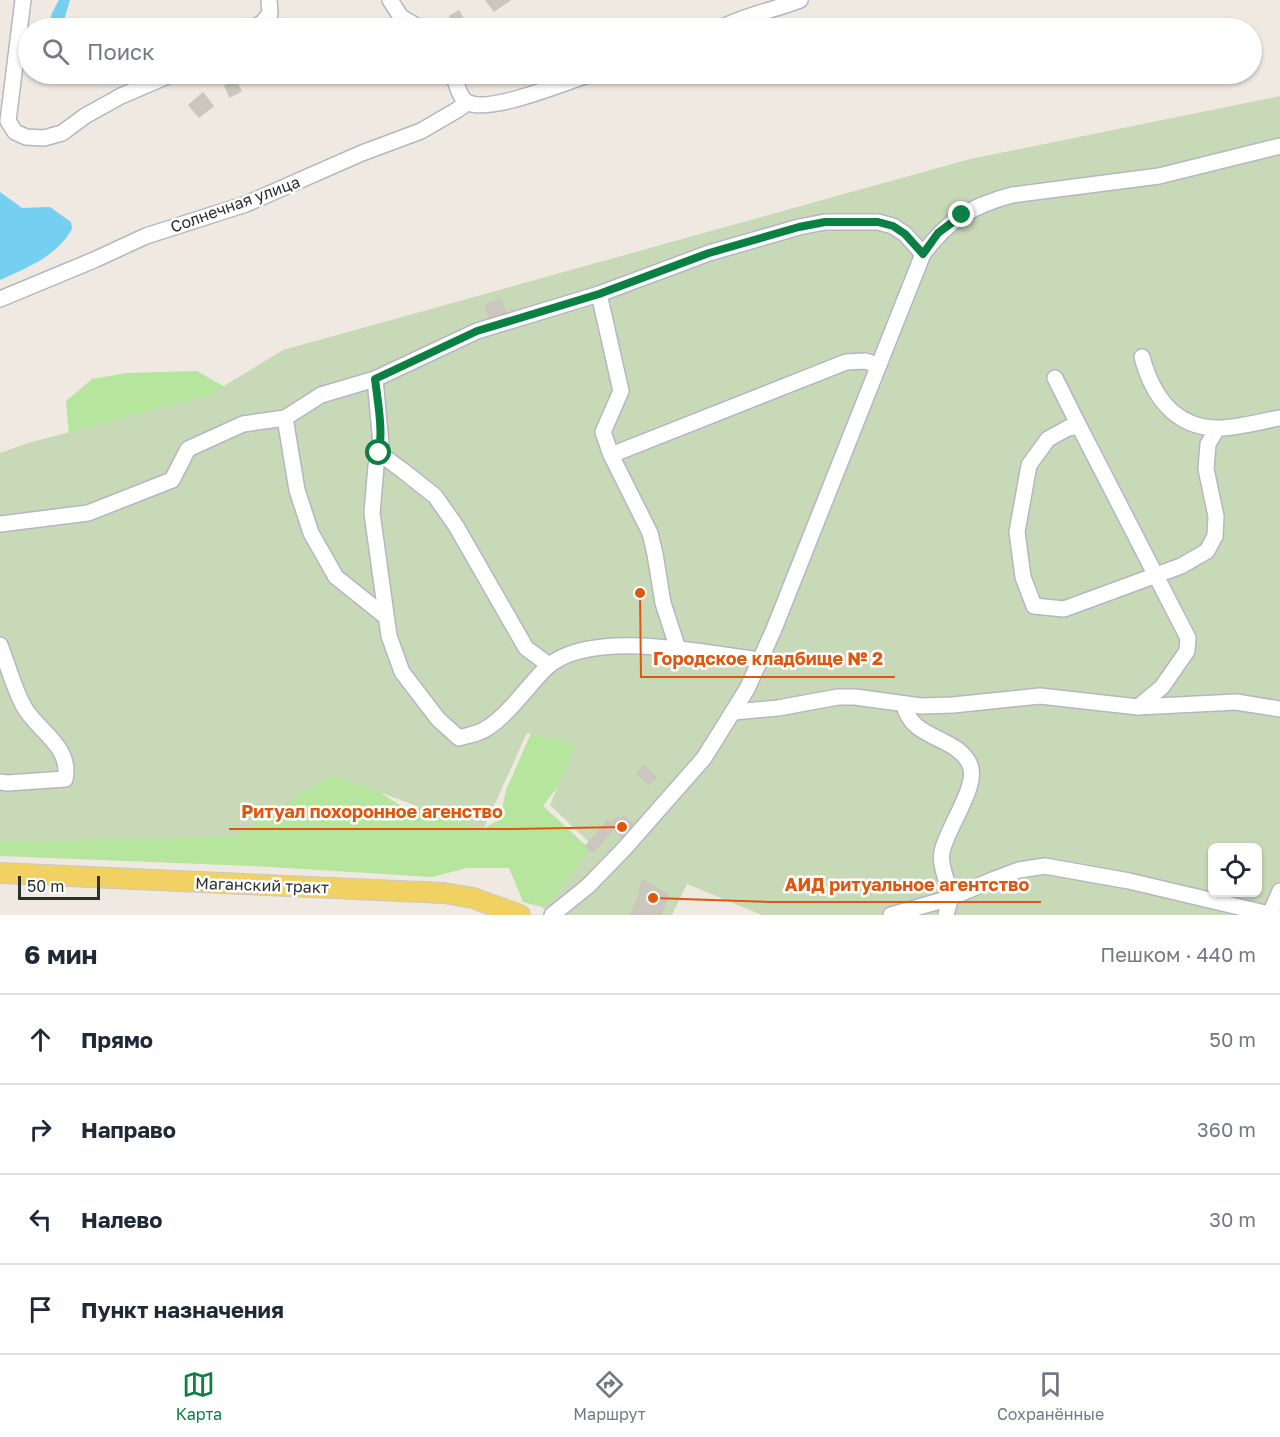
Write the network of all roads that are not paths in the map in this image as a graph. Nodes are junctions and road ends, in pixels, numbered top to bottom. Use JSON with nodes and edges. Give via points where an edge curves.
{"nodes":[{"id":1,"x":23,"y":0,"type":"edge"},
{"id":2,"x":269,"y":0,"type":"edge"},
{"id":3,"x":390,"y":0,"type":"edge"},
{"id":4,"x":800,"y":0,"type":"edge"},
{"id":5,"x":21,"y":18,"type":"edge"},
{"id":6,"x":266,"y":18,"type":"edge"},
{"id":7,"x":404,"y":18,"type":"edge"},
{"id":8,"x":747,"y":18,"type":"edge"},
{"id":9,"x":18,"y":40,"type":"edge"},
{"id":10,"x":149,"y":84,"type":"edge"},
{"id":11,"x":457,"y":84,"type":"edge"},
{"id":12,"x":561,"y":84,"type":"edge"},
{"id":13,"x":467,"y":103,"type":"junction"},
{"id":14,"x":1280,"y":146,"type":"edge"},
{"id":15,"x":923,"y":254,"type":"junction"},
{"id":16,"x":599,"y":294,"type":"junction"},
{"id":17,"x":0,"y":299,"type":"edge"},
{"id":18,"x":1142,"y":357,"type":"dead end"},
{"id":19,"x":878,"y":365,"type":"junction"},
{"id":20,"x":1055,"y":378,"type":"dead end"},
{"id":21,"x":375,"y":379,"type":"junction"},
{"id":22,"x":285,"y":418,"type":"junction"},
{"id":23,"x":1280,"y":418,"type":"edge"},
{"id":24,"x":1079,"y":426,"type":"junction"},
{"id":25,"x":1217,"y":429,"type":"junction"},
{"id":26,"x":379,"y":453,"type":"junction"},
{"id":27,"x":611,"y":455,"type":"junction"},
{"id":28,"x":0,"y":524,"type":"edge"},
{"id":29,"x":1155,"y":575,"type":"junction"},
{"id":30,"x":386,"y":617,"type":"junction"},
{"id":31,"x":0,"y":645,"type":"edge"},
{"id":32,"x":678,"y":649,"type":"junction"},
{"id":33,"x":759,"y":660,"type":"junction"},
{"id":34,"x":549,"y":666,"type":"junction"},
{"id":35,"x":904,"y":705,"type":"junction"},
{"id":36,"x":1138,"y":707,"type":"junction"},
{"id":37,"x":1280,"y":709,"type":"edge"},
{"id":38,"x":734,"y":712,"type":"junction"},
{"id":39,"x":0,"y":782,"type":"edge"},
{"id":40,"x":0,"y":873,"type":"edge"},
{"id":41,"x":1280,"y":891,"type":"edge"},
{"id":42,"x":950,"y":898,"type":"junction"},
{"id":43,"x":561,"y":913,"type":"edge"},
{"id":44,"x":1271,"y":914,"type":"edge"},
{"id":45,"x":520,"y":915,"type":"edge"},
{"id":46,"x":891,"y":915,"type":"edge"},
{"id":47,"x":946,"y":915,"type":"edge"}],
"edges":[{"from":1,"to":5,"type":"street"},
{"from":2,"to":6,"type":"street"},
{"from":3,"to":7,"type":"street"},
{"from":4,"to":8,"type":"street"},
{"from":9,"to":10,"type":"street","via":[[8,121],[15,132],[26,137],[62,133],[85,116]]},
{"from":11,"to":13,"type":"street"},
{"from":12,"to":13,"type":"street","via":[[507,102]]},
{"from":13,"to":17,"type":"street","name":"Солнечная улица","via":[[421,131],[246,204],[146,236]]},
{"from":14,"to":15,"type":"street","via":[[1159,176],[988,201],[938,233]]},
{"from":15,"to":16,"type":"street","via":[[893,226],[878,222],[825,222],[709,253]]},
{"from":15,"to":19,"type":"street"},
{"from":16,"to":21,"type":"street","via":[[488,327]]},
{"from":16,"to":27,"type":"street","via":[[621,391],[603,432]]},
{"from":18,"to":25,"type":"street","via":[[1155,393],[1170,410],[1193,425]]},
{"from":19,"to":27,"type":"street","via":[[846,362]]},
{"from":19,"to":33,"type":"street"},
{"from":20,"to":24,"type":"street"},
{"from":21,"to":22,"type":"street","via":[[321,395]]},
{"from":21,"to":26,"type":"street"},
{"from":22,"to":28,"type":"street","via":[[243,424],[188,450],[172,480],[88,513]]},
{"from":22,"to":30,"type":"street","via":[[297,490],[311,533],[336,577]]},
{"from":23,"to":25,"type":"street"},
{"from":24,"to":29,"type":"street"},
{"from":24,"to":29,"type":"street","via":[[1048,440],[1029,465],[1017,532],[1023,577],[1034,606],[1064,609]]},
{"from":25,"to":29,"type":"street","via":[[1208,444],[1206,470],[1216,516],[1215,536],[1207,551]]},
{"from":26,"to":30,"type":"street","via":[[372,513]]},
{"from":26,"to":34,"type":"street","via":[[435,496],[526,648]]},
{"from":27,"to":32,"type":"street","via":[[650,533],[663,603]]},
{"from":29,"to":36,"type":"street","via":[[1188,638],[1187,651],[1162,687]]},
{"from":30,"to":34,"type":"street","via":[[402,672],[438,719],[459,738],[479,733],[502,715]]},
{"from":31,"to":39,"type":"street","via":[[25,709],[56,743],[67,770],[65,779]]},
{"from":32,"to":33,"type":"street"},
{"from":32,"to":34,"type":"street","via":[[611,645],[576,651]]},
{"from":33,"to":38,"type":"street"},
{"from":35,"to":36,"type":"street","via":[[953,705],[1040,696]]},
{"from":35,"to":38,"type":"street","via":[[838,697]]},
{"from":35,"to":42,"type":"street","via":[[910,721],[955,749],[971,766],[972,778],[942,850],[941,863]]},
{"from":36,"to":37,"type":"street","via":[[1236,702]]},
{"from":38,"to":43,"type":"street","via":[[704,758]]},
{"from":40,"to":45,"type":"main road","name":"Маганский тракт","via":[[444,893],[473,898]]},
{"from":41,"to":44,"type":"street"},
{"from":42,"to":44,"type":"street","via":[[1019,870],[1045,866]]},
{"from":42,"to":46,"type":"street"},
{"from":42,"to":47,"type":"street"}]}
